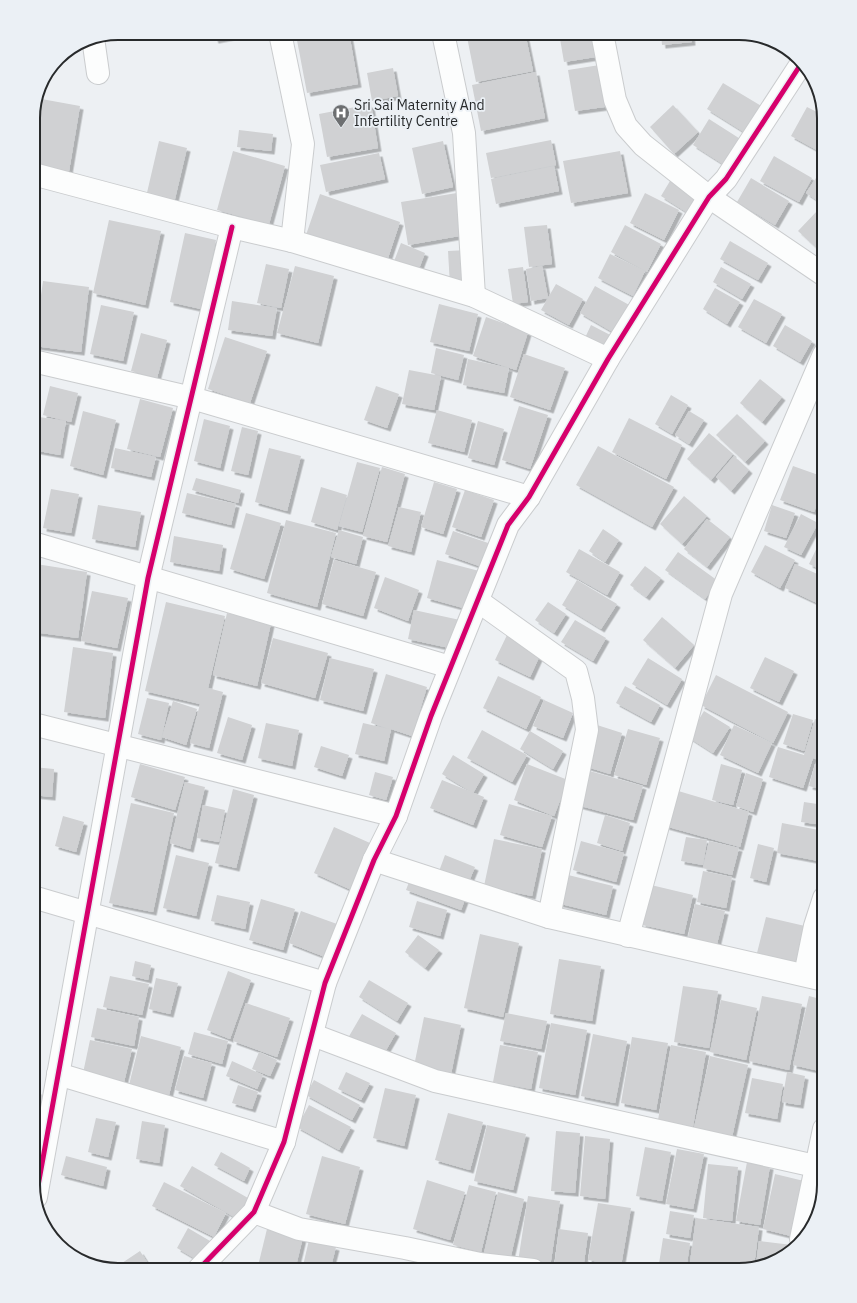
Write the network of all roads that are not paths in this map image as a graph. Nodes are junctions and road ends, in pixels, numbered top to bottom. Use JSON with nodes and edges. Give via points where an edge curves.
{"nodes":[{"id":1,"x":284,"y":40,"type":"edge"},
{"id":2,"x":444,"y":40,"type":"edge"},
{"id":3,"x":603,"y":40,"type":"edge"},
{"id":4,"x":93,"y":44,"type":"edge"},
{"id":5,"x":799,"y":68,"type":"edge"},
{"id":6,"x":98,"y":73,"type":"dead end"},
{"id":7,"x":40,"y":176,"type":"edge"},
{"id":8,"x":709,"y":197,"type":"junction"},
{"id":9,"x":232,"y":227,"type":"junction"},
{"id":10,"x":292,"y":240,"type":"junction"},
{"id":11,"x":817,"y":270,"type":"edge"},
{"id":12,"x":474,"y":296,"type":"junction"},
{"id":13,"x":608,"y":359,"type":"junction"},
{"id":14,"x":40,"y":363,"type":"edge"},
{"id":15,"x":817,"y":370,"type":"edge"},
{"id":16,"x":192,"y":398,"type":"junction"},
{"id":17,"x":529,"y":497,"type":"junction"},
{"id":18,"x":40,"y":545,"type":"edge"},
{"id":19,"x":148,"y":578,"type":"junction"},
{"id":20,"x":478,"y":601,"type":"junction"},
{"id":21,"x":450,"y":667,"type":"junction"},
{"id":22,"x":40,"y":726,"type":"edge"},
{"id":23,"x":118,"y":745,"type":"junction"},
{"id":24,"x":396,"y":816,"type":"junction"},
{"id":25,"x":374,"y":860,"type":"junction"},
{"id":26,"x":40,"y":899,"type":"edge"},
{"id":27,"x":87,"y":914,"type":"junction"},
{"id":28,"x":549,"y":917,"type":"junction"},
{"id":29,"x":817,"y":920,"type":"edge"},
{"id":30,"x":628,"y":936,"type":"junction"},
{"id":31,"x":814,"y":978,"type":"edge"},
{"id":32,"x":325,"y":983,"type":"junction"},
{"id":33,"x":313,"y":1035,"type":"junction"},
{"id":34,"x":58,"y":1074,"type":"junction"},
{"id":35,"x":284,"y":1142,"type":"junction"},
{"id":36,"x":817,"y":1168,"type":"edge"},
{"id":37,"x":40,"y":1175,"type":"edge"},
{"id":38,"x":817,"y":1176,"type":"edge"},
{"id":39,"x":254,"y":1212,"type":"junction"},
{"id":40,"x":803,"y":1229,"type":"edge"},
{"id":41,"x":205,"y":1263,"type":"edge"},
{"id":42,"x":475,"y":1263,"type":"edge"}],
"edges":[{"from":1,"to":10,"type":"street","via":[[304,144]]},
{"from":2,"to":12,"type":"street","via":[[464,133]]},
{"from":3,"to":8,"type":"street","via":[[615,100],[626,126],[643,145]]},
{"from":4,"to":6,"type":"street"},
{"from":5,"to":8,"type":"street","via":[[726,179]]},
{"from":7,"to":9,"type":"street"},
{"from":8,"to":11,"type":"street"},
{"from":8,"to":13,"type":"street"},
{"from":9,"to":10,"type":"street"},
{"from":9,"to":16,"type":"street"},
{"from":10,"to":12,"type":"street"},
{"from":12,"to":13,"type":"street"},
{"from":13,"to":17,"type":"street"},
{"from":14,"to":16,"type":"street"},
{"from":15,"to":30,"type":"street","via":[[721,594]]},
{"from":16,"to":17,"type":"street"},
{"from":16,"to":19,"type":"street"},
{"from":17,"to":20,"type":"street","via":[[508,525]]},
{"from":18,"to":19,"type":"street"},
{"from":19,"to":21,"type":"street"},
{"from":19,"to":23,"type":"street"},
{"from":20,"to":21,"type":"street"},
{"from":20,"to":28,"type":"street","via":[[576,671],[583,698],[587,730]]},
{"from":21,"to":24,"type":"street"},
{"from":22,"to":23,"type":"street"},
{"from":23,"to":24,"type":"street"},
{"from":23,"to":27,"type":"street"},
{"from":24,"to":25,"type":"street"},
{"from":25,"to":28,"type":"street"},
{"from":25,"to":32,"type":"street"},
{"from":26,"to":27,"type":"street"},
{"from":27,"to":32,"type":"street"},
{"from":27,"to":34,"type":"street"},
{"from":28,"to":30,"type":"street"},
{"from":29,"to":31,"type":"street"},
{"from":30,"to":31,"type":"street"},
{"from":32,"to":33,"type":"street"},
{"from":33,"to":35,"type":"street"},
{"from":33,"to":36,"type":"street","via":[[435,1081]]},
{"from":34,"to":35,"type":"street"},
{"from":34,"to":37,"type":"street"},
{"from":35,"to":39,"type":"street"},
{"from":38,"to":40,"type":"street"},
{"from":39,"to":41,"type":"street"},
{"from":39,"to":42,"type":"street","via":[[299,1229]]}]}
